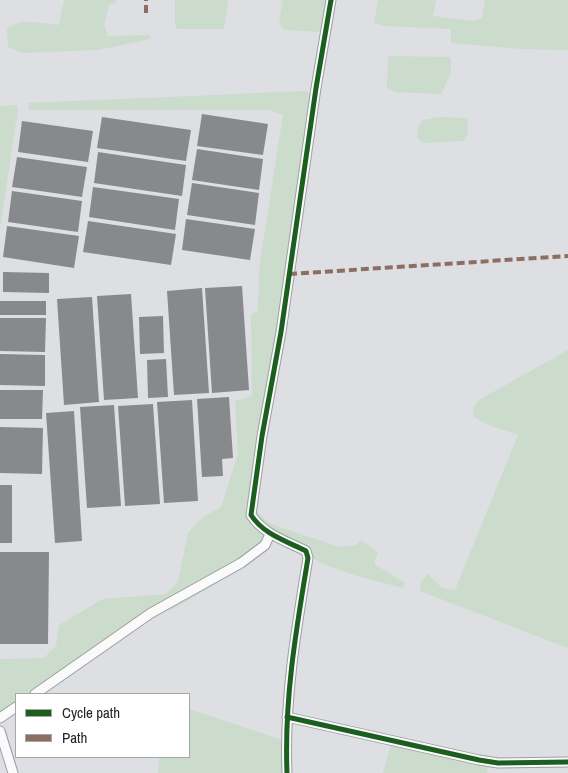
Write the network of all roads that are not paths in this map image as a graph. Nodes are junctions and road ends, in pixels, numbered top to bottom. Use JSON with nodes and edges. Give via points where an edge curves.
{"nodes":[{"id":1,"x":330,"y":0,"type":"edge"},
{"id":2,"x":270,"y":534,"type":"junction"},
{"id":3,"x":36,"y":693,"type":"edge"},
{"id":4,"x":15,"y":708,"type":"edge"},
{"id":5,"x":287,"y":717,"type":"junction"},
{"id":6,"x":0,"y":718,"type":"edge"},
{"id":7,"x":0,"y":732,"type":"edge"},
{"id":8,"x":568,"y":762,"type":"edge"},
{"id":9,"x":13,"y":773,"type":"edge"},
{"id":10,"x":287,"y":773,"type":"edge"}],
"edges":[{"from":1,"to":2,"type":"street","via":[[252,515],[257,524]]},
{"from":2,"to":3,"type":"street","via":[[265,545],[241,563],[151,613]]},
{"from":2,"to":5,"type":"street","via":[[306,551],[308,558],[295,635]]},
{"from":4,"to":6,"type":"street"},
{"from":5,"to":8,"type":"street","via":[[479,760],[498,763]]},
{"from":5,"to":10,"type":"street"},
{"from":7,"to":9,"type":"street"}]}
